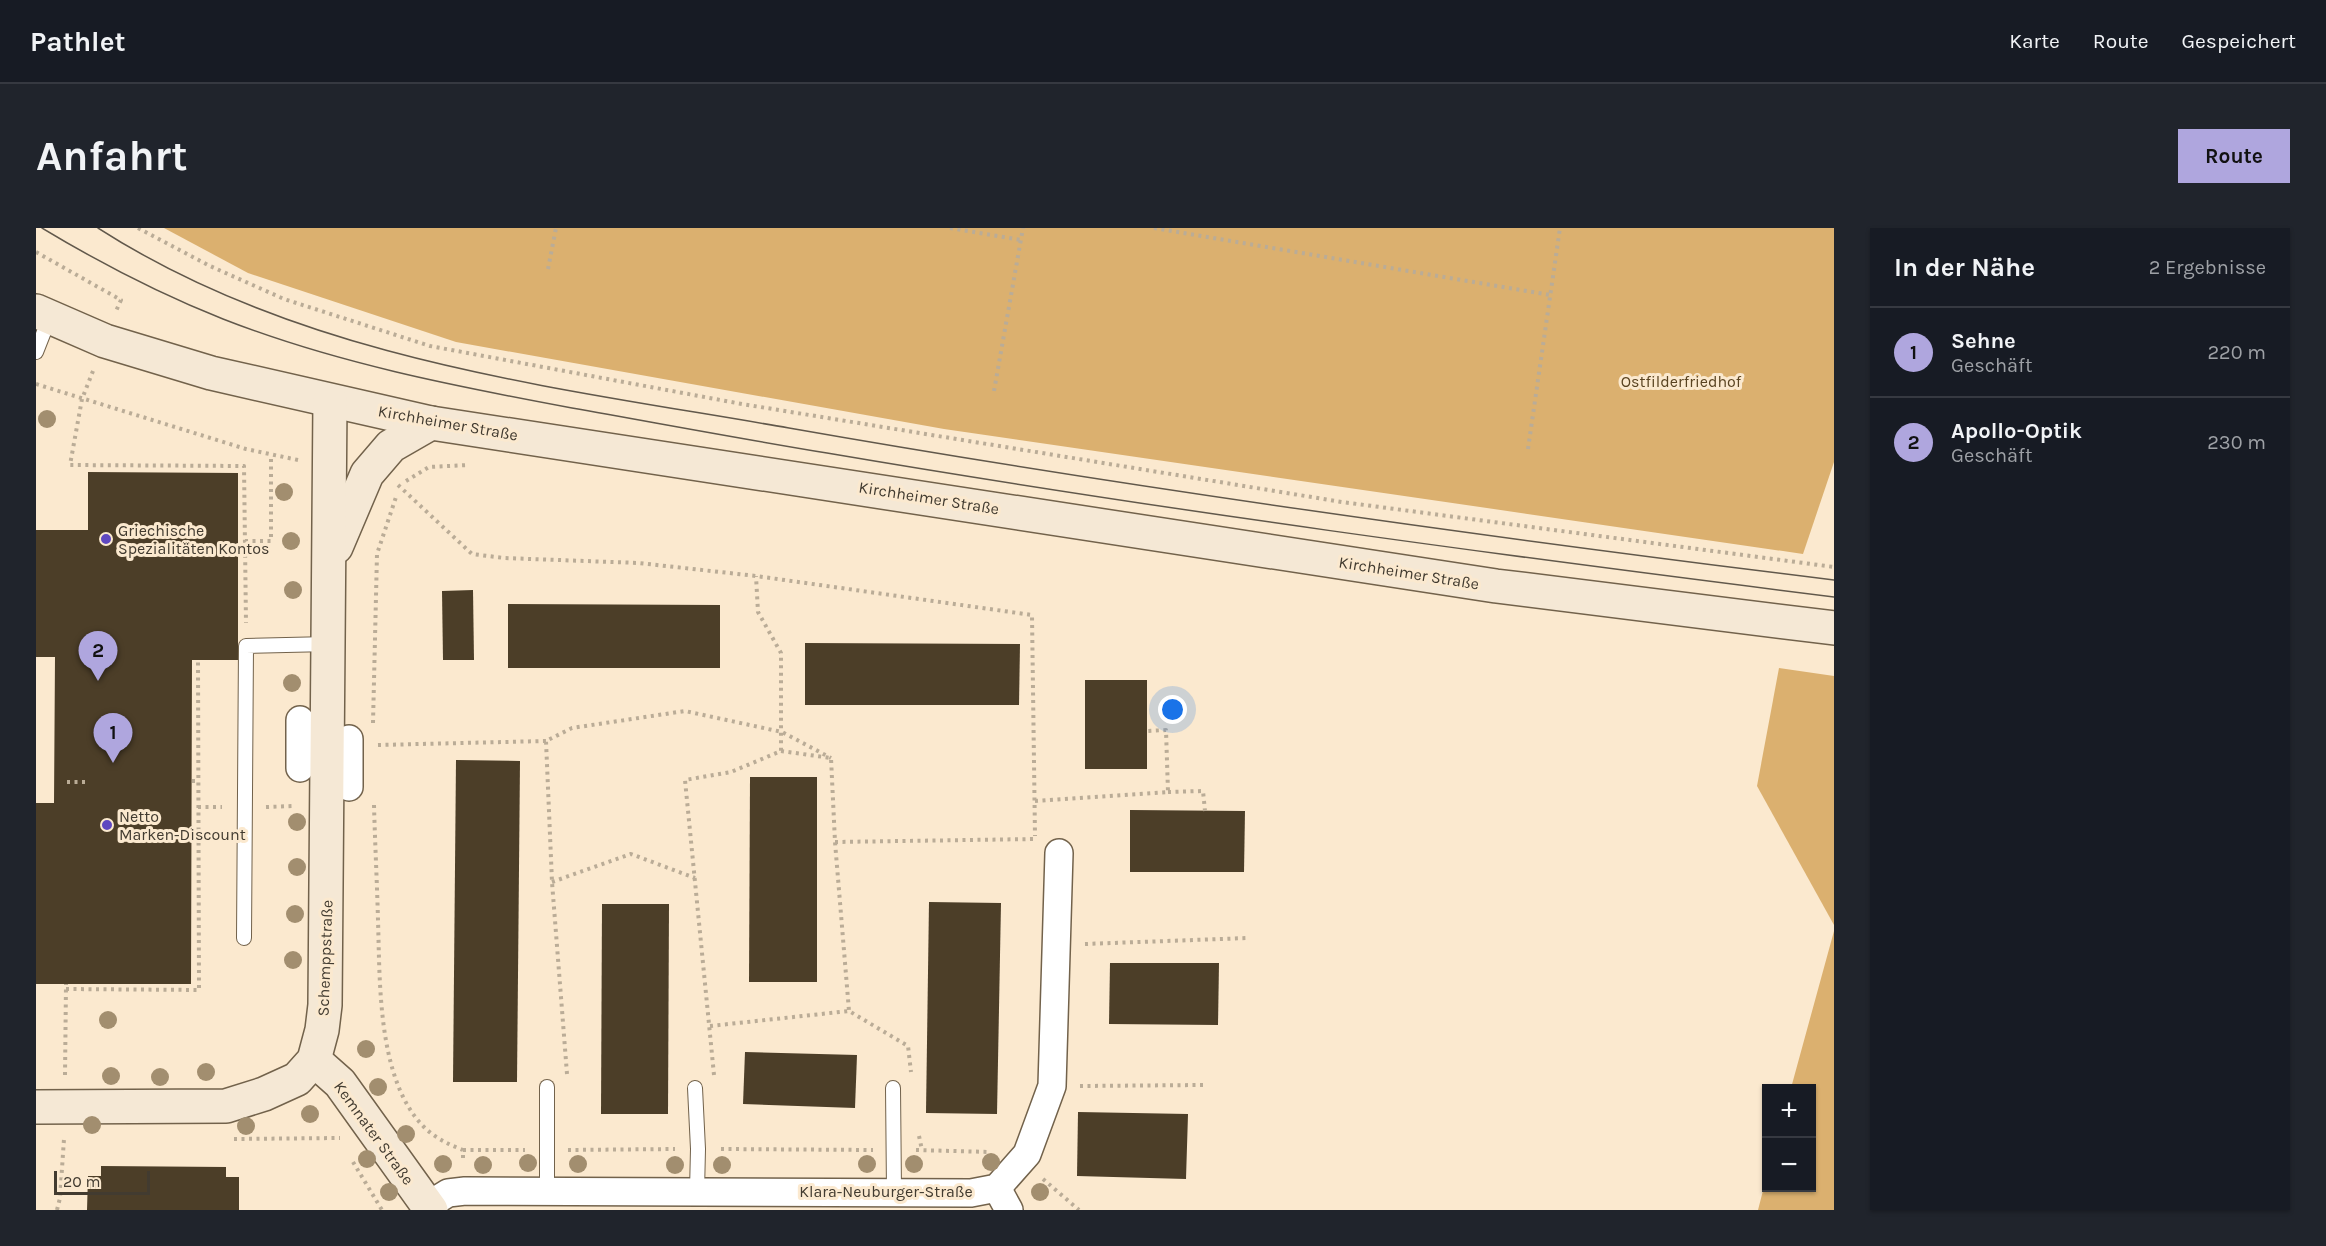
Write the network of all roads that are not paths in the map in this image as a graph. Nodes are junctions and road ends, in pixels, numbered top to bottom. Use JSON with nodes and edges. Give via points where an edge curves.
{"nodes":[{"id":1,"x":43,"y":315,"type":"edge"},
{"id":2,"x":36,"y":352,"type":"edge"},
{"id":3,"x":330,"y":401,"type":"junction"},
{"id":4,"x":431,"y":423,"type":"junction"},
{"id":5,"x":330,"y":563,"type":"junction"},
{"id":6,"x":1834,"y":628,"type":"edge"},
{"id":7,"x":329,"y":644,"type":"junction"},
{"id":8,"x":300,"y":720,"type":"dead end"},
{"id":9,"x":366,"y":740,"type":"road end"},
{"id":10,"x":300,"y":768,"type":"dead end"},
{"id":11,"x":338,"y":797,"type":"junction"},
{"id":12,"x":1059,"y":853,"type":"road end"},
{"id":13,"x":244,"y":938,"type":"dead end"},
{"id":14,"x":314,"y":1060,"type":"junction"},
{"id":15,"x":547,"y":1087,"type":"dead end"},
{"id":16,"x":694,"y":1088,"type":"dead end"},
{"id":17,"x":893,"y":1088,"type":"dead end"},
{"id":18,"x":51,"y":1107,"type":"edge"},
{"id":19,"x":697,"y":1191,"type":"junction"},
{"id":20,"x":894,"y":1191,"type":"junction"},
{"id":21,"x":547,"y":1192,"type":"junction"},
{"id":22,"x":1003,"y":1199,"type":"edge"},
{"id":23,"x":429,"y":1208,"type":"edge"}],
"edges":[{"from":1,"to":2,"type":"lane"},
{"from":1,"to":3,"type":"main road","name":"Kirchheimer Straße","via":[[105,340],[211,373]]},
{"from":3,"to":4,"type":"main road","name":"Kirchheimer Straße"},
{"from":3,"to":5,"type":"main road","name":"Schemppstraße"},
{"from":4,"to":5,"type":"main road","name":"Schemppstraße","via":[[391,446],[367,474]]},
{"from":4,"to":6,"type":"main road","name":"Kirchheimer Straße","via":[[1484,584]]},
{"from":5,"to":7,"type":"main road","name":"Schemppstraße"},
{"from":7,"to":11,"type":"main road","name":"Schemppstraße"},
{"from":7,"to":13,"type":"lane","via":[[246,646]]},
{"from":8,"to":10,"type":"street"},
{"from":9,"to":11,"type":"street"},
{"from":11,"to":14,"type":"main road","name":"Schemppstraße","via":[[325,1005]]},
{"from":12,"to":22,"type":"street","name":"Klara-Neuburger-Straße","via":[[1052,1086],[1027,1154]]},
{"from":14,"to":18,"type":"main road","via":[[297,1079],[226,1106]]},
{"from":14,"to":23,"type":"main road","name":"Kemnater Straße","via":[[340,1083]]},
{"from":15,"to":21,"type":"lane"},
{"from":16,"to":19,"type":"lane"},
{"from":17,"to":20,"type":"lane"},
{"from":19,"to":20,"type":"street","name":"Klara-Neuburger-Straße"},
{"from":19,"to":21,"type":"street","name":"Klara-Neuburger-Straße"},
{"from":20,"to":22,"type":"street","name":"Klara-Neuburger-Straße","via":[[971,1193]]},
{"from":21,"to":23,"type":"street","name":"Klara-Neuburger-Straße","via":[[448,1193]]}]}
